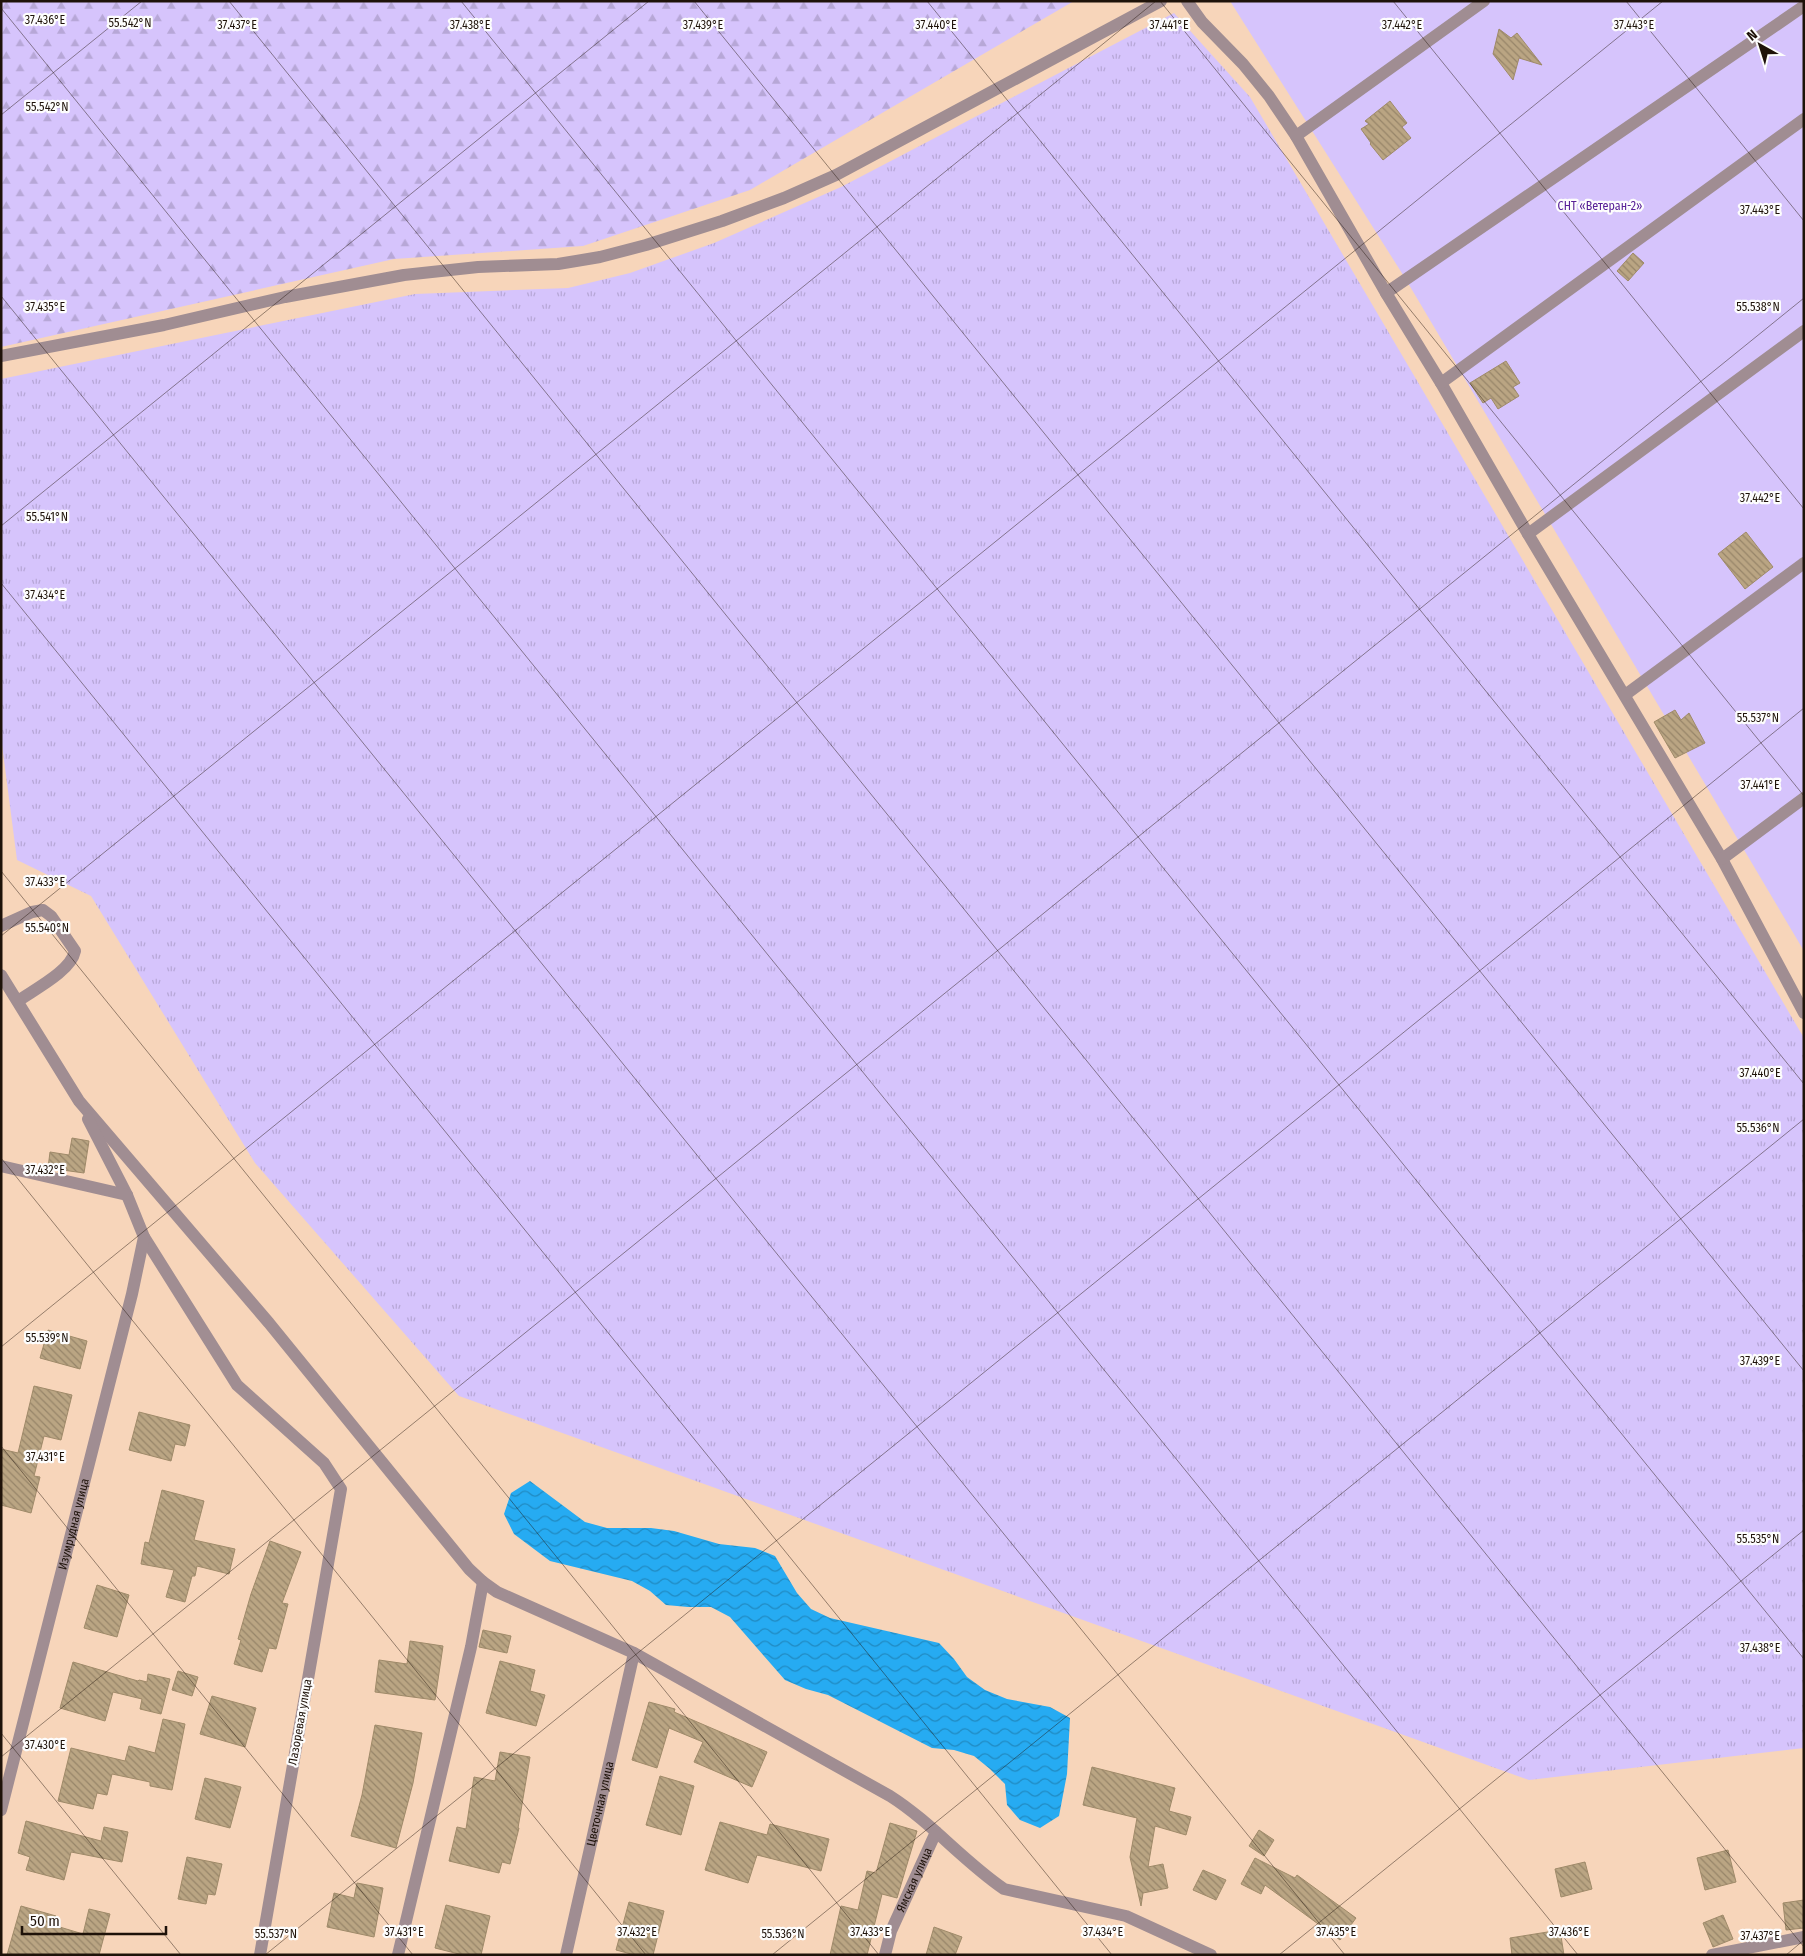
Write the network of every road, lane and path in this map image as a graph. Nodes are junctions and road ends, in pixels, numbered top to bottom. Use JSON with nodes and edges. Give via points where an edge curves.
{"nodes":[{"id":1,"x":1161,"y":1,"type":"edge"},
{"id":2,"x":1187,"y":1,"type":"edge"},
{"id":3,"x":1484,"y":1,"type":"edge"},
{"id":4,"x":1804,"y":6,"type":"edge"},
{"id":5,"x":1804,"y":119,"type":"edge"},
{"id":6,"x":1296,"y":136,"type":"junction"},
{"id":7,"x":1386,"y":294,"type":"junction"},
{"id":8,"x":1804,"y":331,"type":"edge"},
{"id":9,"x":1,"y":356,"type":"edge"},
{"id":10,"x":1441,"y":383,"type":"junction"},
{"id":11,"x":1528,"y":534,"type":"junction"},
{"id":12,"x":1804,"y":563,"type":"edge"},
{"id":13,"x":1625,"y":695,"type":"junction"},
{"id":14,"x":1804,"y":798,"type":"edge"},
{"id":15,"x":1722,"y":859,"type":"junction"},
{"id":16,"x":1,"y":926,"type":"edge"},
{"id":17,"x":1,"y":975,"type":"edge"},
{"id":18,"x":18,"y":1001,"type":"junction"},
{"id":19,"x":1804,"y":1013,"type":"edge"},
{"id":20,"x":79,"y":1101,"type":"junction"},
{"id":21,"x":1,"y":1166,"type":"edge"},
{"id":22,"x":127,"y":1195,"type":"junction"},
{"id":23,"x":144,"y":1237,"type":"junction"},
{"id":24,"x":482,"y":1582,"type":"junction"},
{"id":25,"x":634,"y":1653,"type":"junction"},
{"id":26,"x":1,"y":1810,"type":"edge"},
{"id":27,"x":936,"y":1832,"type":"junction"},
{"id":28,"x":1804,"y":1937,"type":"edge"},
{"id":29,"x":1781,"y":1949,"type":"edge"},
{"id":30,"x":260,"y":1955,"type":"edge"},
{"id":31,"x":398,"y":1955,"type":"edge"},
{"id":32,"x":566,"y":1955,"type":"edge"},
{"id":33,"x":885,"y":1955,"type":"edge"},
{"id":34,"x":1211,"y":1955,"type":"edge"},
{"id":35,"x":1712,"y":1955,"type":"edge"}],
"edges":[{"from":1,"to":9,"type":"street","via":[[836,174],[784,198],[646,245],[558,264],[478,267],[404,275]]},
{"from":2,"to":6,"type":"street","via":[[1269,96]]},
{"from":3,"to":6,"type":"street"},
{"from":4,"to":7,"type":"street"},
{"from":5,"to":10,"type":"street"},
{"from":6,"to":7,"type":"street"},
{"from":7,"to":10,"type":"street"},
{"from":8,"to":11,"type":"street"},
{"from":10,"to":11,"type":"street"},
{"from":11,"to":13,"type":"street"},
{"from":12,"to":13,"type":"street"},
{"from":13,"to":15,"type":"street"},
{"from":14,"to":15,"type":"street"},
{"from":15,"to":19,"type":"street"},
{"from":16,"to":18,"type":"street","via":[[43,910],[51,916],[75,951],[67,967]]},
{"from":17,"to":18,"type":"street"},
{"from":18,"to":20,"type":"street"},
{"from":20,"to":22,"type":"street"},
{"from":20,"to":24,"type":"street","via":[[270,1323]]},
{"from":21,"to":22,"type":"street"},
{"from":22,"to":23,"type":"street"},
{"from":23,"to":26,"type":"street","name":"Изумрудная улица"},
{"from":23,"to":30,"type":"street","name":"Лазоревая улица","via":[[237,1385],[324,1463],[341,1489]]},
{"from":24,"to":25,"type":"street","via":[[497,1592]]},
{"from":24,"to":31,"type":"street","via":[[471,1647]]},
{"from":25,"to":27,"type":"street","via":[[890,1796]]},
{"from":25,"to":32,"type":"street","name":"Цветочная улица"},
{"from":27,"to":33,"type":"street","name":"Ямская улица","via":[[891,1931]]},
{"from":27,"to":34,"type":"street","via":[[1004,1888],[1126,1916]]},
{"from":28,"to":29,"type":"street"},
{"from":29,"to":35,"type":"street"}]}
